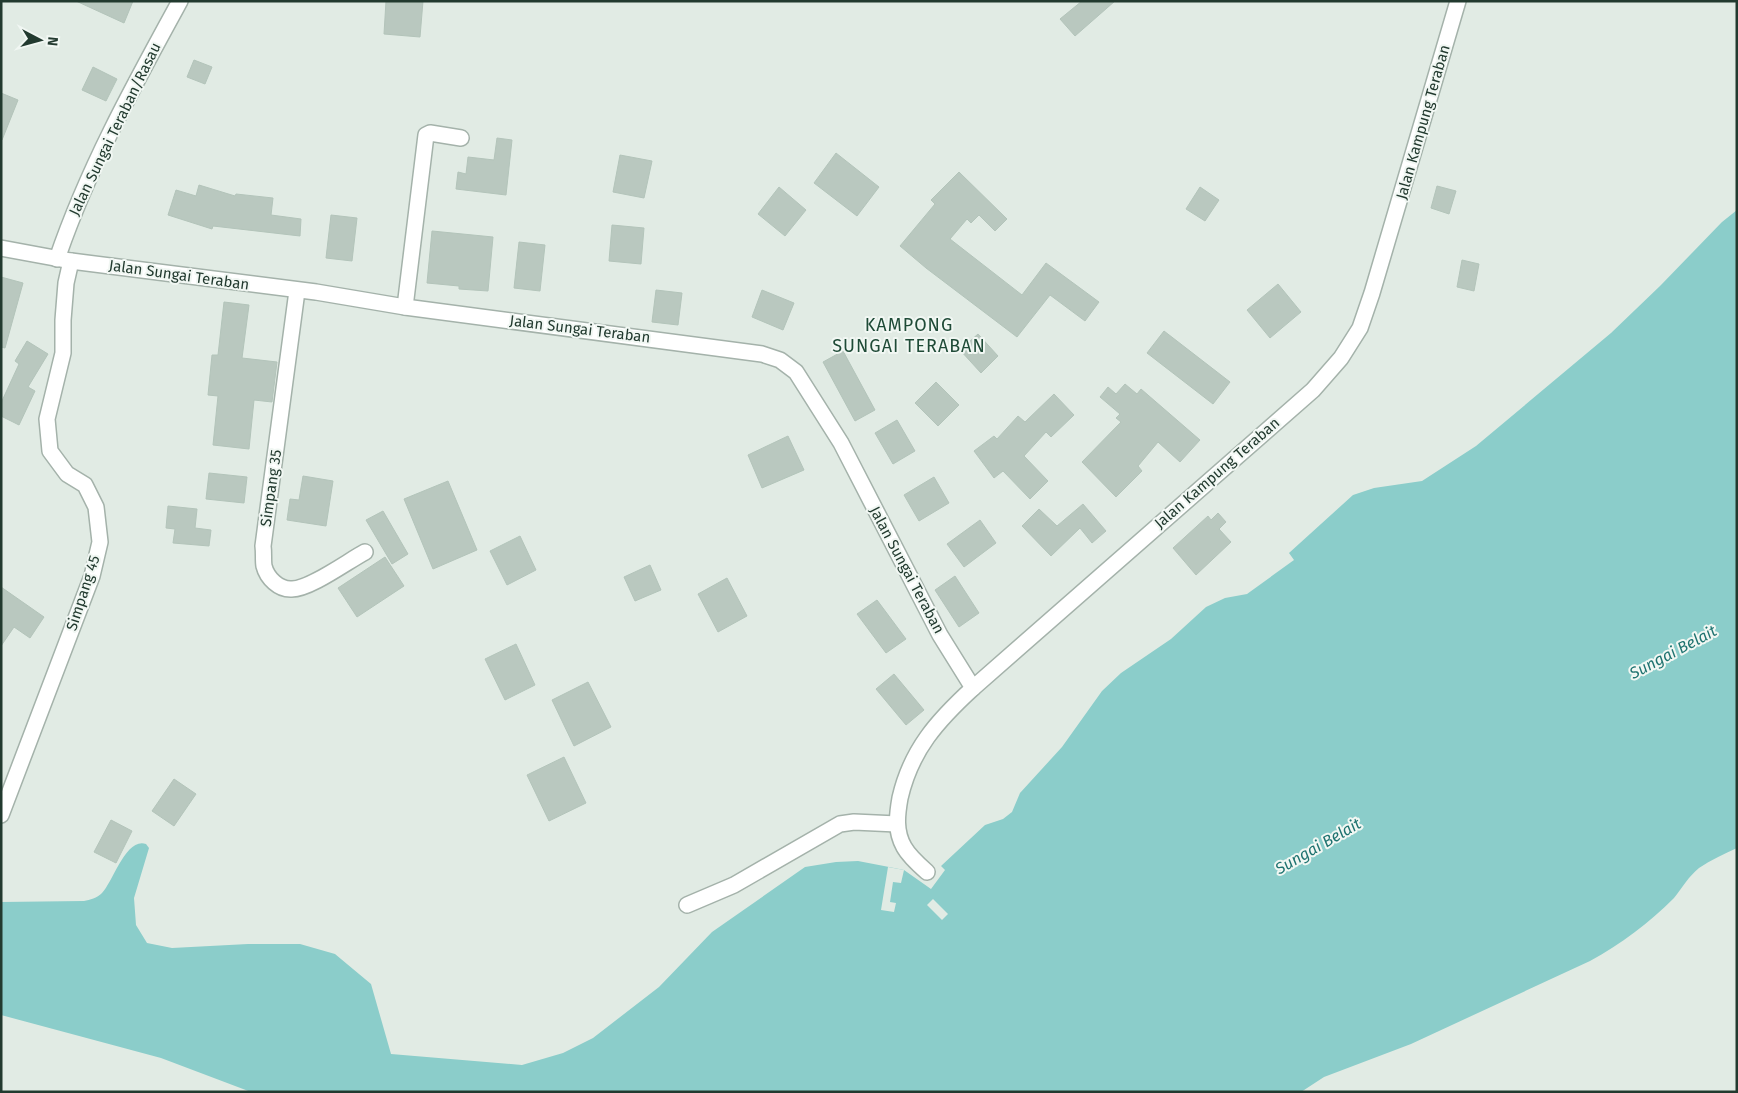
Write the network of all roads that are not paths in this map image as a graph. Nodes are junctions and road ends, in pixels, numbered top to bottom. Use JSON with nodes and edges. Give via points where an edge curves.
{"nodes":[{"id":1,"x":180,"y":1,"type":"edge"},
{"id":2,"x":1458,"y":1,"type":"edge"},
{"id":3,"x":461,"y":138,"type":"dead end"},
{"id":4,"x":1,"y":248,"type":"edge"},
{"id":5,"x":64,"y":260,"type":"junction"},
{"id":6,"x":297,"y":291,"type":"junction"},
{"id":7,"x":405,"y":307,"type":"junction"},
{"id":8,"x":365,"y":552,"type":"dead end"},
{"id":9,"x":973,"y":688,"type":"junction"},
{"id":10,"x":1,"y":815,"type":"edge"},
{"id":11,"x":897,"y":824,"type":"junction"},
{"id":12,"x":927,"y":872,"type":"dead end"},
{"id":13,"x":687,"y":905,"type":"dead end"}],
"edges":[{"from":1,"to":5,"type":"street","name":"Jalan Sungai Teraban/Rasau","via":[[93,166],[70,220]]},
{"from":2,"to":9,"type":"street","name":"Jalan Kampung Teraban","via":[[1372,293],[1360,328],[1341,358],[1313,390]]},
{"from":3,"to":7,"type":"street","via":[[426,135]]},
{"from":4,"to":5,"type":"street","name":"Jalan Sungai Teraban"},
{"from":5,"to":6,"type":"street","name":"Jalan Sungai Teraban"},
{"from":5,"to":10,"type":"street","name":"Simpang 45","via":[[63,353],[47,419],[50,451],[67,474],[84,485],[96,507],[100,542],[92,576]]},
{"from":6,"to":7,"type":"street","name":"Jalan Sungai Teraban"},
{"from":6,"to":8,"type":"street","name":"Simpang 35","via":[[263,546],[264,567],[272,581],[292,589],[312,582]]},
{"from":7,"to":9,"type":"street","name":"Jalan Sungai Teraban","via":[[709,346],[780,360],[796,372],[841,443],[940,635]]},
{"from":9,"to":11,"type":"street","name":"Jalan Kampung Teraban","via":[[945,714],[917,752],[905,779]]},
{"from":11,"to":12,"type":"street","name":"Jalan Kampung Teraban","via":[[904,848]]},
{"from":11,"to":13,"type":"street","via":[[840,824],[734,885]]}]}
